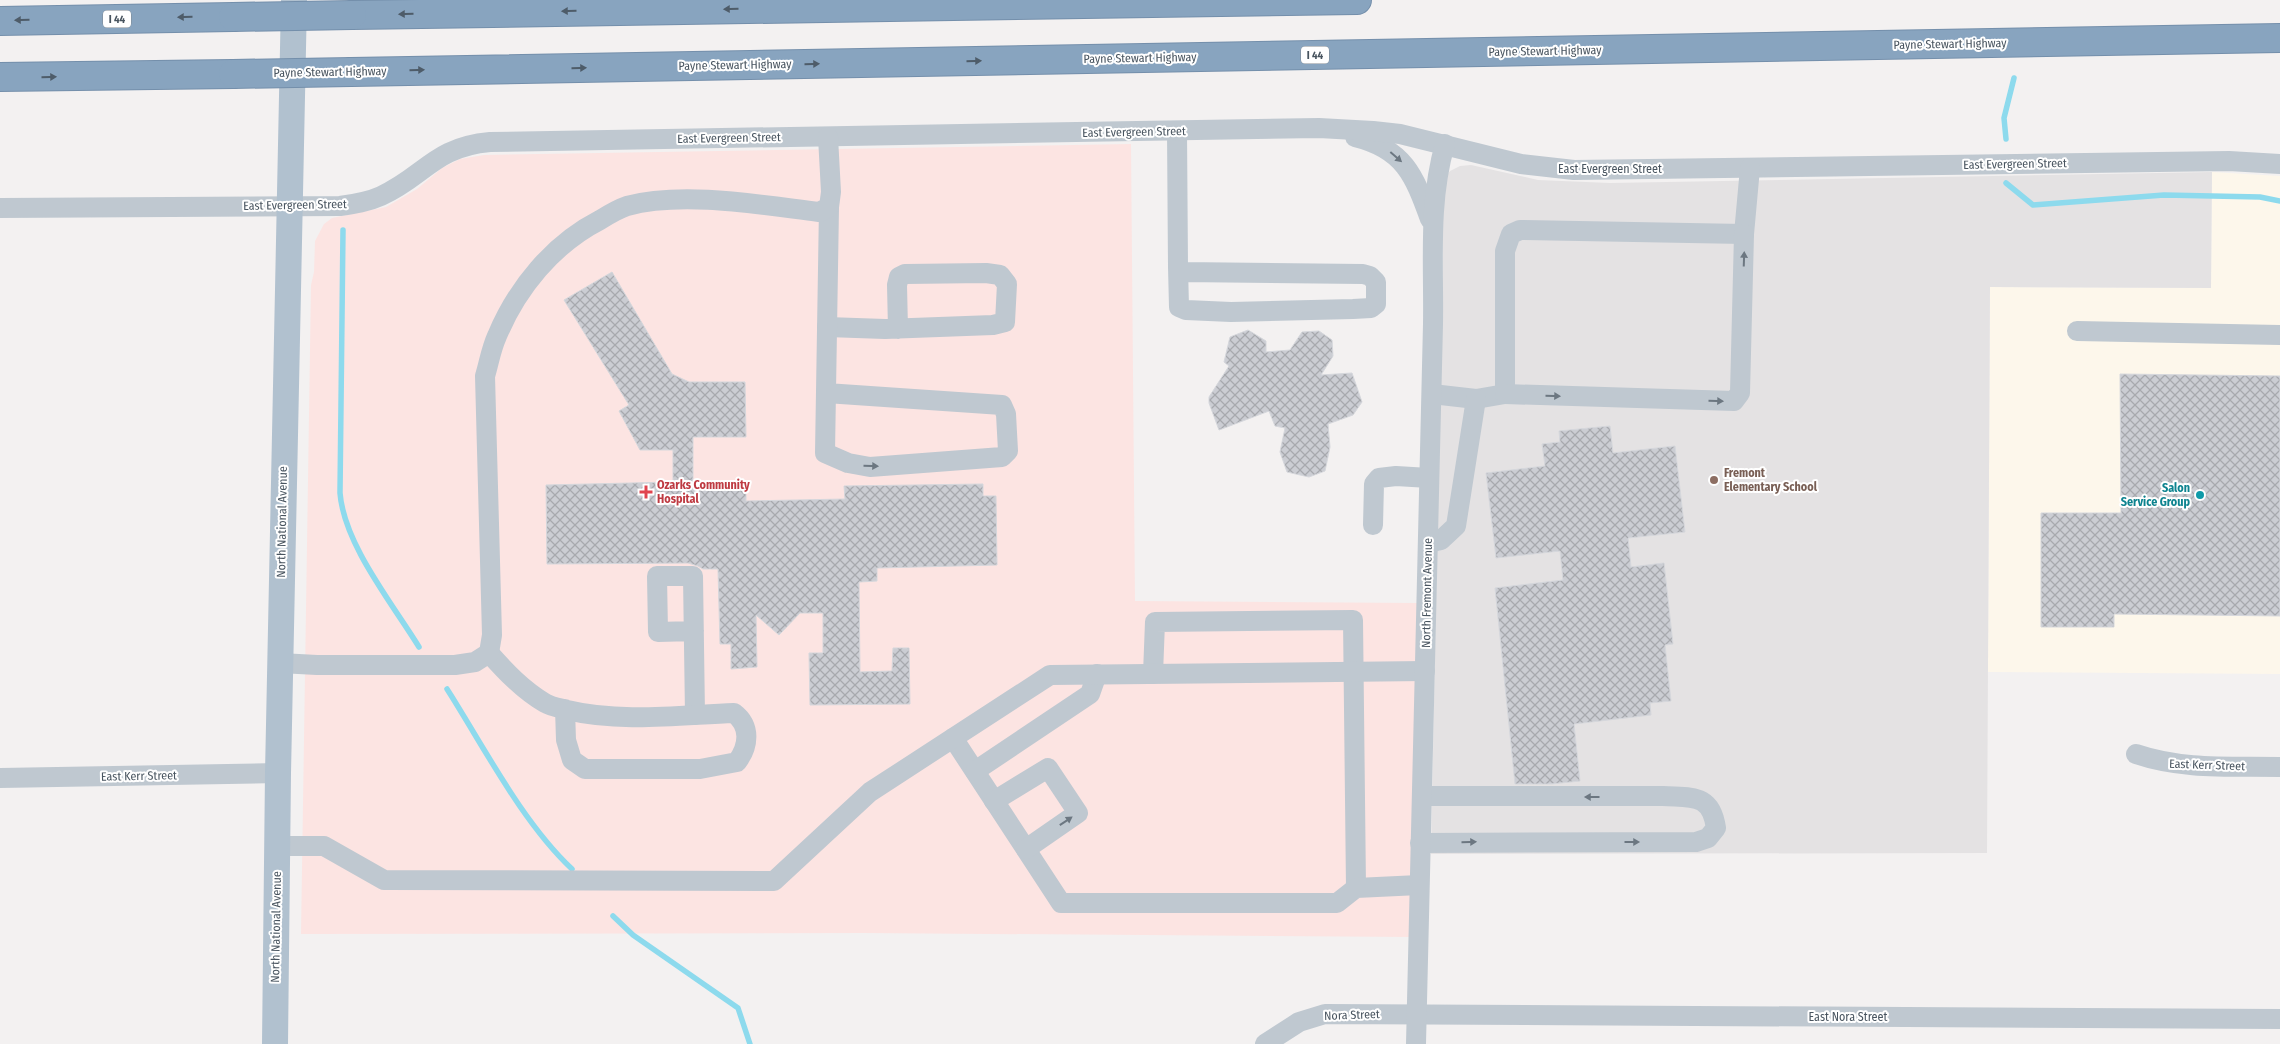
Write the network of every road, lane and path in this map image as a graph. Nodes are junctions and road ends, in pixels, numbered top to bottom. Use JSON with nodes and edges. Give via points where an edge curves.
{"nodes":[{"id":1,"x":294,"y":0,"type":"edge"},
{"id":2,"x":1357,"y":0,"type":"edge"},
{"id":3,"x":0,"y":21,"type":"edge"},
{"id":4,"x":2280,"y":38,"type":"edge"},
{"id":5,"x":2132,"y":41,"type":"junction"},
{"id":6,"x":2280,"y":48,"type":"edge"},
{"id":7,"x":0,"y":77,"type":"edge"},
{"id":8,"x":1319,"y":128,"type":"junction"},
{"id":9,"x":1177,"y":131,"type":"junction"},
{"id":10,"x":828,"y":137,"type":"junction"},
{"id":11,"x":1445,"y":144,"type":"junction"},
{"id":12,"x":2280,"y":164,"type":"edge"},
{"id":13,"x":1750,"y":168,"type":"junction"},
{"id":14,"x":288,"y":206,"type":"junction"},
{"id":15,"x":829,"y":207,"type":"junction"},
{"id":16,"x":0,"y":208,"type":"edge"},
{"id":17,"x":1432,"y":223,"type":"junction"},
{"id":18,"x":1744,"y":234,"type":"junction"},
{"id":19,"x":1178,"y":267,"type":"junction"},
{"id":20,"x":827,"y":328,"type":"junction"},
{"id":21,"x":898,"y":329,"type":"junction"},
{"id":22,"x":2077,"y":331,"type":"dead end"},
{"id":23,"x":2280,"y":335,"type":"edge"},
{"id":24,"x":826,"y":393,"type":"junction"},
{"id":25,"x":1432,"y":394,"type":"junction"},
{"id":26,"x":1504,"y":394,"type":"junction"},
{"id":27,"x":1476,"y":399,"type":"junction"},
{"id":28,"x":1429,"y":478,"type":"junction"},
{"id":29,"x":1372,"y":525,"type":"dead end"},
{"id":30,"x":1428,"y":543,"type":"junction"},
{"id":31,"x":694,"y":631,"type":"dead end"},
{"id":32,"x":489,"y":653,"type":"junction"},
{"id":33,"x":280,"y":663,"type":"junction"},
{"id":34,"x":1425,"y":671,"type":"junction"},
{"id":35,"x":1353,"y":672,"type":"junction"},
{"id":36,"x":1097,"y":674,"type":"junction"},
{"id":37,"x":1153,"y":674,"type":"junction"},
{"id":38,"x":565,"y":709,"type":"junction"},
{"id":39,"x":694,"y":715,"type":"junction"},
{"id":40,"x":953,"y":738,"type":"junction"},
{"id":41,"x":2136,"y":754,"type":"dead end"},
{"id":42,"x":2280,"y":767,"type":"edge"},
{"id":43,"x":975,"y":771,"type":"junction"},
{"id":44,"x":278,"y":773,"type":"junction"},
{"id":45,"x":0,"y":778,"type":"edge"},
{"id":46,"x":1422,"y":796,"type":"junction"},
{"id":47,"x":994,"y":800,"type":"junction"},
{"id":48,"x":1420,"y":843,"type":"junction"},
{"id":49,"x":277,"y":846,"type":"junction"},
{"id":50,"x":1026,"y":849,"type":"junction"},
{"id":51,"x":1419,"y":885,"type":"junction"},
{"id":52,"x":1356,"y":888,"type":"junction"},
{"id":53,"x":1416,"y":1014,"type":"junction"},
{"id":54,"x":2280,"y":1019,"type":"edge"},
{"id":55,"x":276,"y":1044,"type":"edge"},
{"id":56,"x":1265,"y":1044,"type":"edge"},
{"id":57,"x":1416,"y":1044,"type":"edge"}],
"edges":[{"from":1,"to":14,"type":"main road","name":"North National Avenue"},
{"from":2,"to":3,"type":"highway","number":"I 44","one_way":true,"bridge":true},
{"from":4,"to":5,"type":"highway","name":"Payne Stewart Highway","number":"I 44"},
{"from":5,"to":6,"type":"highway"},
{"from":7,"to":5,"type":"highway","name":"Payne Stewart Highway","number":"I 44","one_way":true,"bridge":true},
{"from":8,"to":9,"type":"street","name":"East Evergreen Street"},
{"from":8,"to":11,"type":"street","name":"East Evergreen Street","via":[[1382,132]]},
{"from":8,"to":17,"type":"street","one_way":true,"via":[[1376,142],[1395,156],[1411,173]]},
{"from":9,"to":10,"type":"street","name":"East Evergreen Street"},
{"from":9,"to":19,"type":"street"},
{"from":10,"to":14,"type":"street","name":"East Evergreen Street","via":[[476,143],[437,157],[394,189],[368,201],[340,206]]},
{"from":10,"to":15,"type":"street"},
{"from":11,"to":13,"type":"street","name":"East Evergreen Street","via":[[1521,164],[1574,170]]},
{"from":11,"to":17,"type":"street","name":"North Fremont Avenue","via":[[1438,168]]},
{"from":12,"to":13,"type":"street","name":"East Evergreen Street","via":[[2229,161]]},
{"from":13,"to":18,"type":"street"},
{"from":14,"to":16,"type":"street","name":"East Evergreen Street"},
{"from":14,"to":33,"type":"main road","name":"North National Avenue"},
{"from":15,"to":20,"type":"street"},
{"from":15,"to":32,"type":"street","via":[[819,212],[752,203],[673,200],[626,206],[582,229],[539,267],[515,299],[496,337],[485,376],[492,636]]},
{"from":17,"to":25,"type":"street","name":"North Fremont Avenue"},
{"from":18,"to":26,"type":"street","via":[[1520,230],[1511,234],[1505,251]]},
{"from":26,"to":18,"type":"street","one_way":true,"via":[[1734,401],[1740,393]]},
{"from":19,"to":19,"type":"street","via":[[1189,274],[1362,274],[1376,282],[1376,304],[1371,308],[1352,309],[1186,310],[1179,307]]},
{"from":20,"to":21,"type":"street"},
{"from":20,"to":24,"type":"street"},
{"from":21,"to":21,"type":"street","via":[[1005,322],[1007,284],[1000,275],[986,273],[905,274],[899,277],[897,285]]},
{"from":22,"to":23,"type":"street"},
{"from":24,"to":24,"type":"street","one_way":true,"via":[[825,453],[848,463],[870,467],[1002,457],[1008,451],[1006,414],[1002,405]]},
{"from":25,"to":27,"type":"street"},
{"from":25,"to":28,"type":"street","name":"North Fremont Avenue"},
{"from":26,"to":27,"type":"street"},
{"from":27,"to":30,"type":"street","via":[[1456,526],[1442,540]]},
{"from":28,"to":29,"type":"street","via":[[1379,478],[1374,484]]},
{"from":28,"to":30,"type":"street","name":"North Fremont Avenue"},
{"from":30,"to":34,"type":"street","name":"North Fremont Avenue"},
{"from":31,"to":39,"type":"street"},
{"from":32,"to":33,"type":"street","via":[[475,662],[455,665]]},
{"from":32,"to":38,"type":"street","via":[[509,677],[547,704]]},
{"from":33,"to":44,"type":"main road","name":"North National Avenue"},
{"from":34,"to":35,"type":"street"},
{"from":34,"to":46,"type":"street","name":"North Fremont Avenue"},
{"from":35,"to":37,"type":"street"},
{"from":35,"to":37,"type":"street","via":[[1353,620],[1155,622]]},
{"from":35,"to":52,"type":"street"},
{"from":36,"to":37,"type":"street"},
{"from":36,"to":40,"type":"street","via":[[1050,675]]},
{"from":36,"to":43,"type":"street","via":[[1090,694]]},
{"from":38,"to":39,"type":"street","via":[[592,716]]},
{"from":38,"to":39,"type":"street","via":[[566,740],[572,760],[585,769],[700,769],[737,762],[746,750],[747,738],[742,719],[734,713]]},
{"from":40,"to":43,"type":"street"},
{"from":40,"to":49,"type":"street","via":[[870,792],[774,881],[384,880],[324,846]]},
{"from":41,"to":42,"type":"street","name":"East Kerr Street","via":[[2182,766]]},
{"from":43,"to":47,"type":"street"},
{"from":44,"to":45,"type":"street","name":"East Kerr Street"},
{"from":44,"to":49,"type":"main road","name":"North National Avenue"},
{"from":46,"to":48,"type":"street","name":"North Fremont Avenue"},
{"from":48,"to":46,"type":"street","one_way":true,"via":[[1696,842],[1708,838],[1716,828],[1714,813],[1708,804],[1692,798]]},
{"from":47,"to":50,"type":"street"},
{"from":50,"to":47,"type":"street","one_way":true,"via":[[1078,813],[1048,768]]},
{"from":48,"to":51,"type":"street","name":"North Fremont Avenue"},
{"from":49,"to":55,"type":"main road","name":"North National Avenue"},
{"from":50,"to":52,"type":"street","via":[[1061,903],[1337,904]]},
{"from":51,"to":52,"type":"street"},
{"from":51,"to":53,"type":"street","name":"North Fremont Avenue"},
{"from":53,"to":54,"type":"street","name":"East Nora Street"},
{"from":53,"to":56,"type":"street","name":"Nora Street","via":[[1325,1014],[1299,1022]]},
{"from":53,"to":57,"type":"street","name":"North Fremont Avenue"}]}
